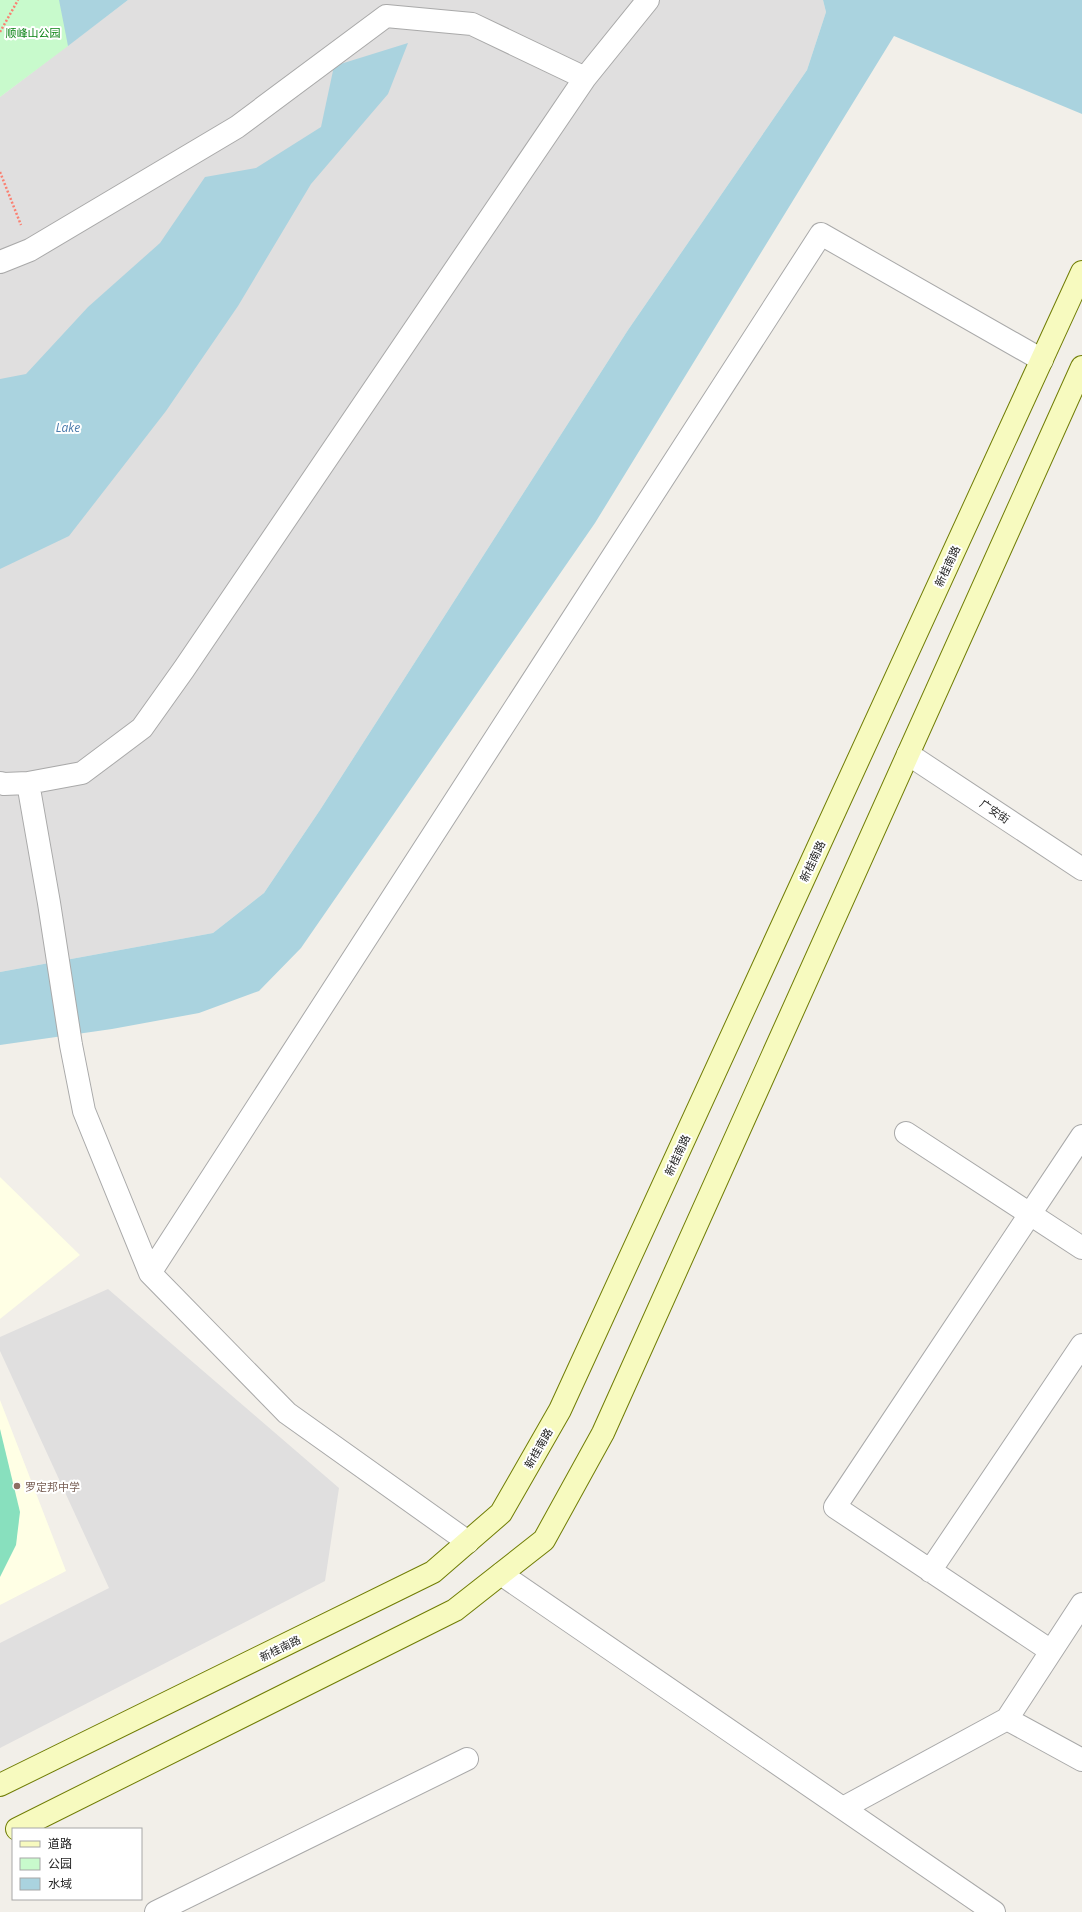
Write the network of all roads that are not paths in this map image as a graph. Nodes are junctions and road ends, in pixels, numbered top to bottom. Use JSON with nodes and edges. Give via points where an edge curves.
{"nodes":[{"id":1,"x":648,"y":0,"type":"edge"},
{"id":2,"x":585,"y":78,"type":"junction"},
{"id":3,"x":0,"y":262,"type":"edge"},
{"id":4,"x":1082,"y":272,"type":"edge"},
{"id":5,"x":1042,"y":360,"type":"junction"},
{"id":6,"x":1082,"y":367,"type":"edge"},
{"id":7,"x":908,"y":754,"type":"junction"},
{"id":8,"x":0,"y":783,"type":"edge"},
{"id":9,"x":28,"y":783,"type":"junction"},
{"id":10,"x":1082,"y":869,"type":"edge"},
{"id":11,"x":906,"y":1133,"type":"dead end"},
{"id":12,"x":1082,"y":1136,"type":"edge"},
{"id":13,"x":1030,"y":1214,"type":"junction"},
{"id":14,"x":1082,"y":1248,"type":"edge"},
{"id":15,"x":150,"y":1273,"type":"junction"},
{"id":16,"x":1082,"y":1345,"type":"edge"},
{"id":17,"x":468,"y":1542,"type":"junction"},
{"id":18,"x":930,"y":1571,"type":"junction"},
{"id":19,"x":501,"y":1574,"type":"junction"},
{"id":20,"x":1082,"y":1604,"type":"edge"},
{"id":21,"x":1051,"y":1651,"type":"junction"},
{"id":22,"x":1007,"y":1719,"type":"junction"},
{"id":23,"x":467,"y":1758,"type":"dead end"},
{"id":24,"x":1082,"y":1760,"type":"edge"},
{"id":25,"x":0,"y":1785,"type":"edge"},
{"id":26,"x":843,"y":1808,"type":"junction"},
{"id":27,"x":19,"y":1828,"type":"edge"},
{"id":28,"x":12,"y":1831,"type":"edge"},
{"id":29,"x":0,"y":1837,"type":"edge"},
{"id":30,"x":185,"y":1906,"type":"edge"},
{"id":31,"x":156,"y":1912,"type":"edge"},
{"id":32,"x":994,"y":1912,"type":"edge"}],
"edges":[{"from":1,"to":2,"type":"street"},
{"from":2,"to":3,"type":"street","via":[[472,24],[386,16],[237,127],[30,250]]},
{"from":2,"to":9,"type":"street","via":[[142,728],[82,773]]},
{"from":4,"to":5,"type":"main road","name":"新桂南路"},
{"from":5,"to":15,"type":"street","via":[[821,234]]},
{"from":5,"to":17,"type":"main road","name":"新桂南路","via":[[560,1410],[501,1513]]},
{"from":6,"to":7,"type":"main road"},
{"from":7,"to":10,"type":"street","name":"广安街"},
{"from":7,"to":19,"type":"main road","via":[[603,1433],[544,1540]]},
{"from":8,"to":9,"type":"street"},
{"from":9,"to":15,"type":"street","via":[[84,1111]]},
{"from":11,"to":13,"type":"street"},
{"from":12,"to":13,"type":"street"},
{"from":13,"to":14,"type":"street"},
{"from":13,"to":18,"type":"street","via":[[835,1507]]},
{"from":15,"to":17,"type":"street","via":[[287,1413]]},
{"from":16,"to":18,"type":"street"},
{"from":17,"to":25,"type":"main road","name":"新桂南路","via":[[433,1572]]},
{"from":18,"to":21,"type":"street"},
{"from":19,"to":26,"type":"street"},
{"from":19,"to":27,"type":"main road","via":[[455,1610]]},
{"from":20,"to":21,"type":"street"},
{"from":21,"to":22,"type":"street"},
{"from":22,"to":24,"type":"street"},
{"from":22,"to":26,"type":"street"},
{"from":23,"to":30,"type":"street"},
{"from":26,"to":32,"type":"street"},
{"from":28,"to":29,"type":"main road"},
{"from":30,"to":31,"type":"street"}]}
